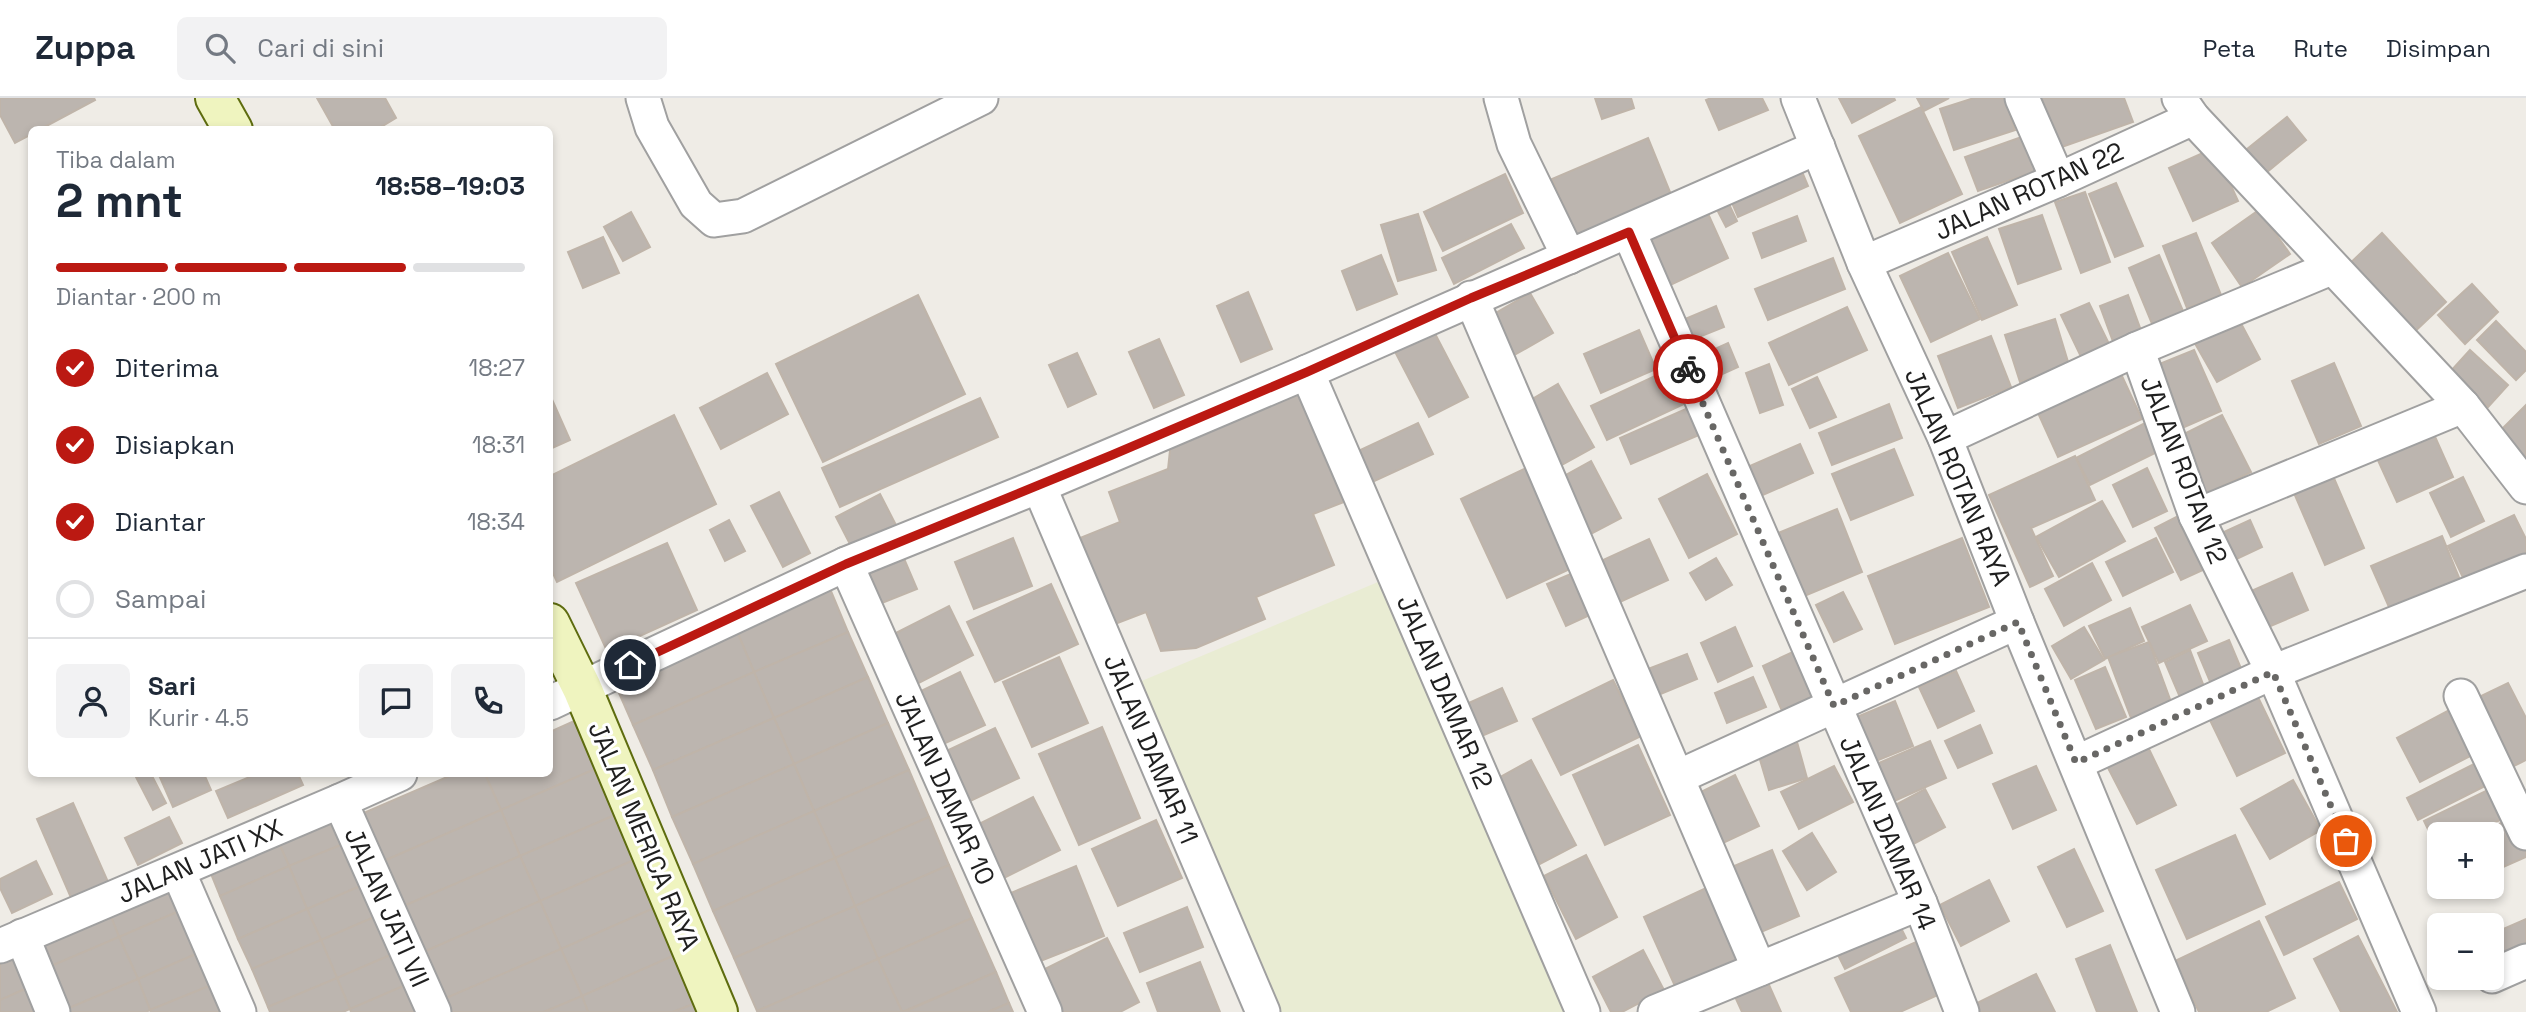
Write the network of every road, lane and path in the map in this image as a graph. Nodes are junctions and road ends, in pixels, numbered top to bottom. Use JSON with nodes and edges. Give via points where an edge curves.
{"nodes":[{"id":1,"x":215,"y":98,"type":"edge"},
{"id":2,"x":643,"y":98,"type":"edge"},
{"id":3,"x":981,"y":98,"type":"edge"},
{"id":4,"x":1501,"y":98,"type":"edge"},
{"id":5,"x":1798,"y":98,"type":"edge"},
{"id":6,"x":2022,"y":98,"type":"edge"},
{"id":7,"x":2186,"y":108,"type":"edge"},
{"id":8,"x":231,"y":126,"type":"edge"},
{"id":9,"x":1818,"y":147,"type":"junction"},
{"id":10,"x":2058,"y":180,"type":"junction"},
{"id":11,"x":1629,"y":232,"type":"junction"},
{"id":12,"x":1569,"y":257,"type":"junction"},
{"id":13,"x":1864,"y":262,"type":"junction"},
{"id":14,"x":2331,"y":268,"type":"junction"},
{"id":15,"x":1471,"y":298,"type":"junction"},
{"id":16,"x":2137,"y":349,"type":"junction"},
{"id":17,"x":1307,"y":372,"type":"junction"},
{"id":18,"x":2463,"y":406,"type":"junction"},
{"id":19,"x":1945,"y":438,"type":"junction"},
{"id":20,"x":1039,"y":486,"type":"junction"},
{"id":21,"x":2526,"y":487,"type":"edge"},
{"id":22,"x":2196,"y":516,"type":"junction"},
{"id":23,"x":846,"y":564,"type":"junction"},
{"id":24,"x":2526,"y":571,"type":"edge"},
{"id":25,"x":2018,"y":622,"type":"junction"},
{"id":26,"x":553,"y":636,"type":"edge"},
{"id":27,"x":2273,"y":672,"type":"junction"},
{"id":28,"x":566,"y":695,"type":"edge"},
{"id":29,"x":2461,"y":695,"type":"dead end"},
{"id":30,"x":1834,"y":706,"type":"junction"},
{"id":31,"x":2076,"y":763,"type":"junction"},
{"id":32,"x":393,"y":777,"type":"edge"},
{"id":33,"x":1678,"y":777,"type":"junction"},
{"id":34,"x":340,"y":801,"type":"junction"},
{"id":35,"x":2526,"y":833,"type":"edge"},
{"id":36,"x":178,"y":871,"type":"junction"},
{"id":37,"x":1920,"y":903,"type":"junction"},
{"id":38,"x":11,"y":941,"type":"edge"},
{"id":39,"x":2526,"y":961,"type":"edge"},
{"id":40,"x":1759,"y":969,"type":"junction"},
{"id":41,"x":2504,"y":971,"type":"edge"},
{"id":42,"x":53,"y":1012,"type":"edge"},
{"id":43,"x":239,"y":1012,"type":"edge"},
{"id":44,"x":434,"y":1012,"type":"edge"},
{"id":45,"x":718,"y":1012,"type":"edge"},
{"id":46,"x":1045,"y":1012,"type":"edge"},
{"id":47,"x":1263,"y":1012,"type":"edge"},
{"id":48,"x":1583,"y":1012,"type":"edge"},
{"id":49,"x":1655,"y":1012,"type":"edge"},
{"id":50,"x":1962,"y":1012,"type":"edge"},
{"id":51,"x":2178,"y":1012,"type":"edge"},
{"id":52,"x":2419,"y":1012,"type":"edge"}],
"edges":[{"from":1,"to":8,"type":"street"},
{"from":2,"to":3,"type":"street","via":[[652,127],[696,204],[714,220],[743,216]]},
{"from":4,"to":12,"type":"street","via":[[1514,144]]},
{"from":5,"to":9,"type":"street","name":"JALAN ROTAN RAYA"},
{"from":6,"to":10,"type":"street"},
{"from":7,"to":10,"type":"street","name":"JALAN ROTAN 22"},
{"from":7,"to":14,"type":"street"},
{"from":9,"to":11,"type":"street"},
{"from":9,"to":13,"type":"street","name":"JALAN ROTAN RAYA"},
{"from":10,"to":13,"type":"street","name":"JALAN ROTAN 22"},
{"from":11,"to":12,"type":"street"},
{"from":11,"to":30,"type":"street","name":"JALAN DAMAR 14"},
{"from":12,"to":15,"type":"street"},
{"from":13,"to":19,"type":"street","name":"JALAN ROTAN RAYA"},
{"from":14,"to":16,"type":"street"},
{"from":14,"to":18,"type":"street"},
{"from":15,"to":17,"type":"street"},
{"from":15,"to":33,"type":"street"},
{"from":16,"to":19,"type":"street"},
{"from":16,"to":22,"type":"street","name":"JALAN ROTAN 12"},
{"from":17,"to":20,"type":"street"},
{"from":17,"to":48,"type":"street","name":"JALAN DAMAR 12"},
{"from":18,"to":21,"type":"street"},
{"from":18,"to":22,"type":"street"},
{"from":19,"to":25,"type":"street","name":"JALAN ROTAN RAYA"},
{"from":20,"to":23,"type":"street"},
{"from":20,"to":47,"type":"street","name":"JALAN DAMAR 11"},
{"from":22,"to":27,"type":"street","name":"JALAN ROTAN 12"},
{"from":23,"to":28,"type":"street"},
{"from":23,"to":46,"type":"street","name":"JALAN DAMAR 10"},
{"from":24,"to":27,"type":"street"},
{"from":25,"to":30,"type":"street"},
{"from":25,"to":31,"type":"street","name":"JALAN ROTAN RAYA"},
{"from":26,"to":28,"type":"street","name":"JALAN MERICA RAYA"},
{"from":27,"to":31,"type":"street"},
{"from":27,"to":52,"type":"street","name":"JALAN ROTAN 12"},
{"from":28,"to":45,"type":"street","name":"JALAN MERICA RAYA"},
{"from":29,"to":35,"type":"street"},
{"from":30,"to":33,"type":"street"},
{"from":30,"to":37,"type":"street","name":"JALAN DAMAR 14"},
{"from":31,"to":51,"type":"street","name":"JALAN ROTAN RAYA"},
{"from":32,"to":34,"type":"street","name":"JALAN JATI XX"},
{"from":33,"to":40,"type":"street"},
{"from":34,"to":36,"type":"street","name":"JALAN JATI XX"},
{"from":34,"to":44,"type":"street","name":"JALAN JATI VII"},
{"from":36,"to":38,"type":"street","name":"JALAN JATI XX"},
{"from":36,"to":43,"type":"street"},
{"from":37,"to":40,"type":"street"},
{"from":37,"to":50,"type":"street","name":"JALAN DAMAR 14"},
{"from":38,"to":42,"type":"street"},
{"from":39,"to":41,"type":"street"},
{"from":40,"to":49,"type":"street"}]}
